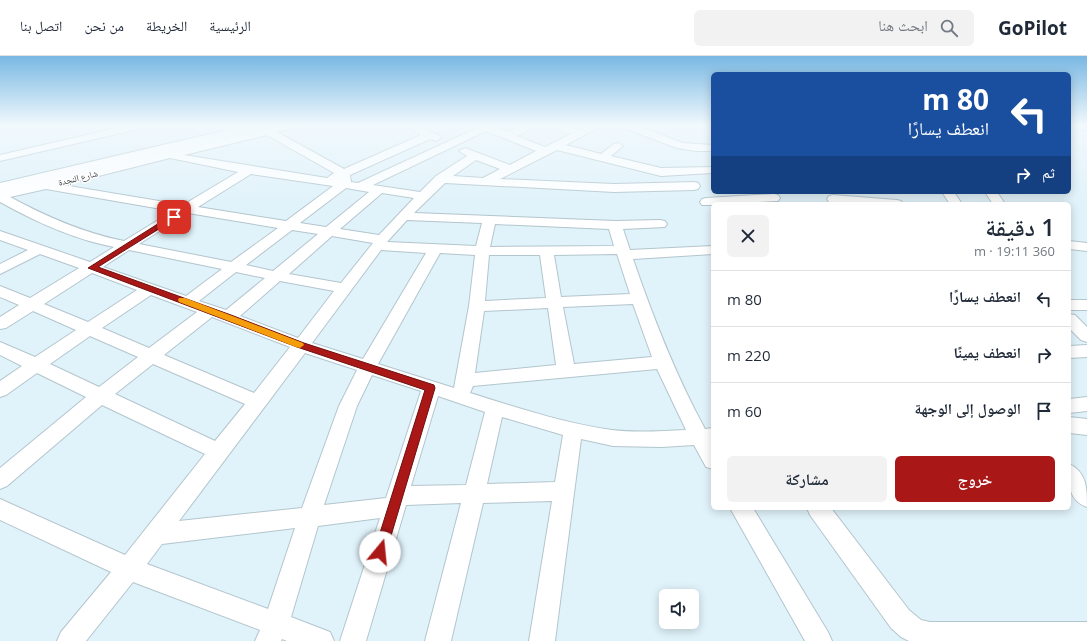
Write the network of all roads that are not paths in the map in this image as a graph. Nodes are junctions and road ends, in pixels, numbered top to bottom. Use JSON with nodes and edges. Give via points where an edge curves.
{"nodes":[{"id":1,"x":25,"y":152,"type":"edge"},
{"id":2,"x":125,"y":152,"type":"edge"},
{"id":3,"x":158,"y":152,"type":"edge"},
{"id":4,"x":181,"y":152,"type":"edge"},
{"id":5,"x":304,"y":152,"type":"edge"},
{"id":6,"x":395,"y":152,"type":"edge"},
{"id":7,"x":432,"y":152,"type":"edge"},
{"id":8,"x":470,"y":152,"type":"edge"},
{"id":9,"x":542,"y":152,"type":"edge"},
{"id":10,"x":580,"y":152,"type":"edge"},
{"id":11,"x":610,"y":152,"type":"edge"},
{"id":12,"x":476,"y":155,"type":"junction"},
{"id":13,"x":168,"y":156,"type":"junction"},
{"id":14,"x":0,"y":158,"type":"edge"},
{"id":15,"x":602,"y":158,"type":"junction"},
{"id":16,"x":510,"y":169,"type":"junction"},
{"id":17,"x":249,"y":170,"type":"junction"},
{"id":18,"x":711,"y":170,"type":"edge"},
{"id":19,"x":687,"y":172,"type":"junction"},
{"id":20,"x":344,"y":178,"type":"junction"},
{"id":21,"x":440,"y":180,"type":"junction"},
{"id":22,"x":485,"y":182,"type":"junction"},
{"id":23,"x":46,"y":185,"type":"junction"},
{"id":24,"x":361,"y":186,"type":"junction"},
{"id":25,"x":694,"y":186,"type":"junction"},
{"id":26,"x":0,"y":188,"type":"edge"},
{"id":27,"x":380,"y":189,"type":"junction"},
{"id":28,"x":424,"y":196,"type":"junction"},
{"id":29,"x":0,"y":197,"type":"edge"},
{"id":30,"x":774,"y":198,"type":"edge"},
{"id":31,"x":833,"y":198,"type":"edge"},
{"id":32,"x":746,"y":202,"type":"edge"},
{"id":33,"x":876,"y":202,"type":"edge"},
{"id":34,"x":710,"y":207,"type":"edge"},
{"id":35,"x":186,"y":209,"type":"junction"},
{"id":36,"x":403,"y":216,"type":"junction"},
{"id":37,"x":489,"y":220,"type":"junction"},
{"id":38,"x":660,"y":224,"type":"dead end"},
{"id":39,"x":289,"y":225,"type":"junction"},
{"id":40,"x":615,"y":225,"type":"junction"},
{"id":41,"x":330,"y":232,"type":"junction"},
{"id":42,"x":0,"y":235,"type":"edge"},
{"id":43,"x":379,"y":243,"type":"junction"},
{"id":44,"x":1071,"y":245,"type":"edge"},
{"id":45,"x":126,"y":246,"type":"junction"},
{"id":46,"x":1087,"y":247,"type":"edge"},
{"id":47,"x":40,"y":249,"type":"junction"},
{"id":48,"x":435,"y":249,"type":"junction"},
{"id":49,"x":711,"y":250,"type":"edge"},
{"id":50,"x":482,"y":251,"type":"junction"},
{"id":51,"x":546,"y":251,"type":"junction"},
{"id":52,"x":624,"y":253,"type":"junction"},
{"id":53,"x":92,"y":268,"type":"junction"},
{"id":54,"x":233,"y":268,"type":"junction"},
{"id":55,"x":0,"y":270,"type":"edge"},
{"id":56,"x":276,"y":276,"type":"junction"},
{"id":57,"x":150,"y":288,"type":"junction"},
{"id":58,"x":344,"y":288,"type":"junction"},
{"id":59,"x":0,"y":291,"type":"edge"},
{"id":60,"x":639,"y":299,"type":"junction"},
{"id":61,"x":188,"y":302,"type":"junction"},
{"id":62,"x":555,"y":303,"type":"junction"},
{"id":63,"x":32,"y":305,"type":"junction"},
{"id":64,"x":1071,"y":305,"type":"edge"},
{"id":65,"x":1087,"y":305,"type":"edge"},
{"id":66,"x":477,"y":306,"type":"junction"},
{"id":67,"x":210,"y":310,"type":"junction"},
{"id":68,"x":228,"y":317,"type":"junction"},
{"id":69,"x":1071,"y":321,"type":"edge"},
{"id":70,"x":0,"y":324,"type":"edge"},
{"id":71,"x":89,"y":329,"type":"junction"},
{"id":72,"x":1087,"y":336,"type":"edge"},
{"id":73,"x":300,"y":345,"type":"junction"},
{"id":74,"x":0,"y":348,"type":"edge"},
{"id":75,"x":1087,"y":351,"type":"edge"},
{"id":76,"x":1071,"y":352,"type":"edge"},
{"id":77,"x":152,"y":356,"type":"junction"},
{"id":78,"x":664,"y":362,"type":"junction"},
{"id":79,"x":37,"y":365,"type":"junction"},
{"id":80,"x":367,"y":368,"type":"junction"},
{"id":81,"x":566,"y":371,"type":"junction"},
{"id":82,"x":465,"y":380,"type":"junction"},
{"id":83,"x":431,"y":388,"type":"junction"},
{"id":84,"x":0,"y":390,"type":"edge"},
{"id":85,"x":101,"y":395,"type":"junction"},
{"id":86,"x":461,"y":398,"type":"junction"},
{"id":87,"x":258,"y":402,"type":"junction"},
{"id":88,"x":1087,"y":404,"type":"edge"},
{"id":89,"x":1071,"y":406,"type":"edge"},
{"id":90,"x":495,"y":408,"type":"junction"},
{"id":91,"x":1071,"y":425,"type":"edge"},
{"id":92,"x":1087,"y":428,"type":"edge"},
{"id":93,"x":574,"y":430,"type":"junction"},
{"id":94,"x":706,"y":436,"type":"edge"},
{"id":95,"x":219,"y":452,"type":"junction"},
{"id":96,"x":711,"y":454,"type":"edge"},
{"id":97,"x":1071,"y":476,"type":"edge"},
{"id":98,"x":0,"y":480,"type":"edge"},
{"id":99,"x":564,"y":491,"type":"junction"},
{"id":100,"x":473,"y":494,"type":"junction"},
{"id":101,"x":1087,"y":498,"type":"edge"},
{"id":102,"x":396,"y":501,"type":"junction"},
{"id":103,"x":0,"y":509,"type":"edge"},
{"id":104,"x":742,"y":510,"type":"edge"},
{"id":105,"x":819,"y":510,"type":"edge"},
{"id":106,"x":310,"y":516,"type":"junction"},
{"id":107,"x":156,"y":534,"type":"junction"},
{"id":108,"x":129,"y":569,"type":"junction"},
{"id":109,"x":272,"y":633,"type":"edge"},
{"id":110,"x":1087,"y":636,"type":"edge"},
{"id":111,"x":70,"y":641,"type":"edge"},
{"id":112,"x":322,"y":641,"type":"edge"},
{"id":113,"x":353,"y":641,"type":"edge"},
{"id":114,"x":438,"y":641,"type":"edge"},
{"id":115,"x":542,"y":641,"type":"edge"},
{"id":116,"x":818,"y":641,"type":"edge"}],
"edges":[{"from":1,"to":14,"type":"street"},
{"from":2,"to":26,"type":"main road"},
{"from":3,"to":13,"type":"street"},
{"from":4,"to":13,"type":"street","name":"شارع النجدة"},
{"from":5,"to":20,"type":"street"},
{"from":6,"to":20,"type":"street"},
{"from":7,"to":24,"type":"street"},
{"from":8,"to":12,"type":"street"},
{"from":9,"to":16,"type":"street"},
{"from":10,"to":15,"type":"street"},
{"from":11,"to":15,"type":"street"},
{"from":12,"to":16,"type":"street"},
{"from":12,"to":21,"type":"street"},
{"from":13,"to":17,"type":"street"},
{"from":13,"to":23,"type":"street","name":"شارع النجدة"},
{"from":15,"to":19,"type":"street","via":[[661,172]]},
{"from":16,"to":22,"type":"street"},
{"from":17,"to":20,"type":"street","via":[[327,181]]},
{"from":17,"to":35,"type":"street"},
{"from":18,"to":19,"type":"street"},
{"from":19,"to":25,"type":"street"},
{"from":20,"to":24,"type":"street"},
{"from":20,"to":39,"type":"street"},
{"from":21,"to":22,"type":"street"},
{"from":21,"to":28,"type":"street"},
{"from":22,"to":25,"type":"street","via":[[632,188]]},
{"from":23,"to":29,"type":"street","name":"شارع النجدة"},
{"from":23,"to":35,"type":"street"},
{"from":24,"to":27,"type":"street"},
{"from":25,"to":34,"type":"street"},
{"from":27,"to":28,"type":"street"},
{"from":27,"to":41,"type":"street"},
{"from":28,"to":36,"type":"street"},
{"from":29,"to":45,"type":"street","via":[[85,237]]},
{"from":30,"to":32,"type":"street"},
{"from":31,"to":33,"type":"street"},
{"from":35,"to":39,"type":"street"},
{"from":35,"to":45,"type":"street"},
{"from":36,"to":37,"type":"street"},
{"from":36,"to":43,"type":"street"},
{"from":37,"to":40,"type":"street"},
{"from":37,"to":50,"type":"street"},
{"from":38,"to":40,"type":"street"},
{"from":39,"to":41,"type":"street"},
{"from":39,"to":54,"type":"street"},
{"from":40,"to":52,"type":"street"},
{"from":41,"to":43,"type":"street"},
{"from":41,"to":56,"type":"street"},
{"from":42,"to":47,"type":"street"},
{"from":43,"to":48,"type":"street"},
{"from":43,"to":58,"type":"street"},
{"from":44,"to":46,"type":"street"},
{"from":45,"to":53,"type":"street"},
{"from":45,"to":54,"type":"street"},
{"from":47,"to":53,"type":"street"},
{"from":47,"to":55,"type":"street"},
{"from":48,"to":50,"type":"street"},
{"from":48,"to":80,"type":"street"},
{"from":49,"to":52,"type":"street"},
{"from":50,"to":51,"type":"street"},
{"from":50,"to":66,"type":"street"},
{"from":51,"to":52,"type":"street"},
{"from":51,"to":62,"type":"street"},
{"from":52,"to":60,"type":"street"},
{"from":53,"to":57,"type":"street"},
{"from":53,"to":63,"type":"street"},
{"from":54,"to":56,"type":"street"},
{"from":54,"to":61,"type":"street"},
{"from":56,"to":58,"type":"street"},
{"from":56,"to":68,"type":"street"},
{"from":57,"to":61,"type":"street"},
{"from":57,"to":71,"type":"street"},
{"from":58,"to":73,"type":"street"},
{"from":59,"to":63,"type":"street"},
{"from":60,"to":62,"type":"street"},
{"from":60,"to":78,"type":"street"},
{"from":61,"to":67,"type":"street"},
{"from":62,"to":66,"type":"street"},
{"from":62,"to":81,"type":"street"},
{"from":63,"to":70,"type":"street"},
{"from":63,"to":71,"type":"street"},
{"from":64,"to":65,"type":"street"},
{"from":66,"to":82,"type":"street"},
{"from":67,"to":68,"type":"street"},
{"from":67,"to":77,"type":"street"},
{"from":68,"to":73,"type":"street"},
{"from":69,"to":72,"type":"street"},
{"from":71,"to":77,"type":"street"},
{"from":71,"to":79,"type":"street"},
{"from":73,"to":80,"type":"street"},
{"from":73,"to":87,"type":"street"},
{"from":74,"to":79,"type":"street"},
{"from":75,"to":76,"type":"street"},
{"from":77,"to":85,"type":"street"},
{"from":77,"to":87,"type":"street"},
{"from":78,"to":81,"type":"street"},
{"from":78,"to":94,"type":"street"},
{"from":79,"to":84,"type":"street"},
{"from":79,"to":85,"type":"street"},
{"from":80,"to":83,"type":"street"},
{"from":80,"to":106,"type":"street","via":[[348,406]]},
{"from":81,"to":82,"type":"street"},
{"from":82,"to":86,"type":"street"},
{"from":83,"to":86,"type":"street"},
{"from":83,"to":102,"type":"street"},
{"from":85,"to":95,"type":"street"},
{"from":85,"to":98,"type":"street"},
{"from":86,"to":90,"type":"street"},
{"from":87,"to":95,"type":"street"},
{"from":88,"to":89,"type":"street"},
{"from":90,"to":93,"type":"street"},
{"from":90,"to":100,"type":"street"},
{"from":91,"to":92,"type":"street"},
{"from":93,"to":94,"type":"street","via":[[637,440]]},
{"from":93,"to":99,"type":"street"},
{"from":94,"to":96,"type":"street"},
{"from":95,"to":107,"type":"street"},
{"from":97,"to":101,"type":"street"},
{"from":99,"to":100,"type":"street"},
{"from":99,"to":115,"type":"street"},
{"from":100,"to":102,"type":"street"},
{"from":100,"to":114,"type":"street"},
{"from":102,"to":106,"type":"street"},
{"from":102,"to":113,"type":"street"},
{"from":103,"to":108,"type":"street"},
{"from":104,"to":116,"type":"street"},
{"from":105,"to":110,"type":"street","via":[[900,618],[915,632],[930,635]]},
{"from":106,"to":107,"type":"street"},
{"from":106,"to":109,"type":"street"},
{"from":107,"to":108,"type":"street"},
{"from":108,"to":109,"type":"street"},
{"from":108,"to":111,"type":"street"},
{"from":109,"to":112,"type":"street"}]}
